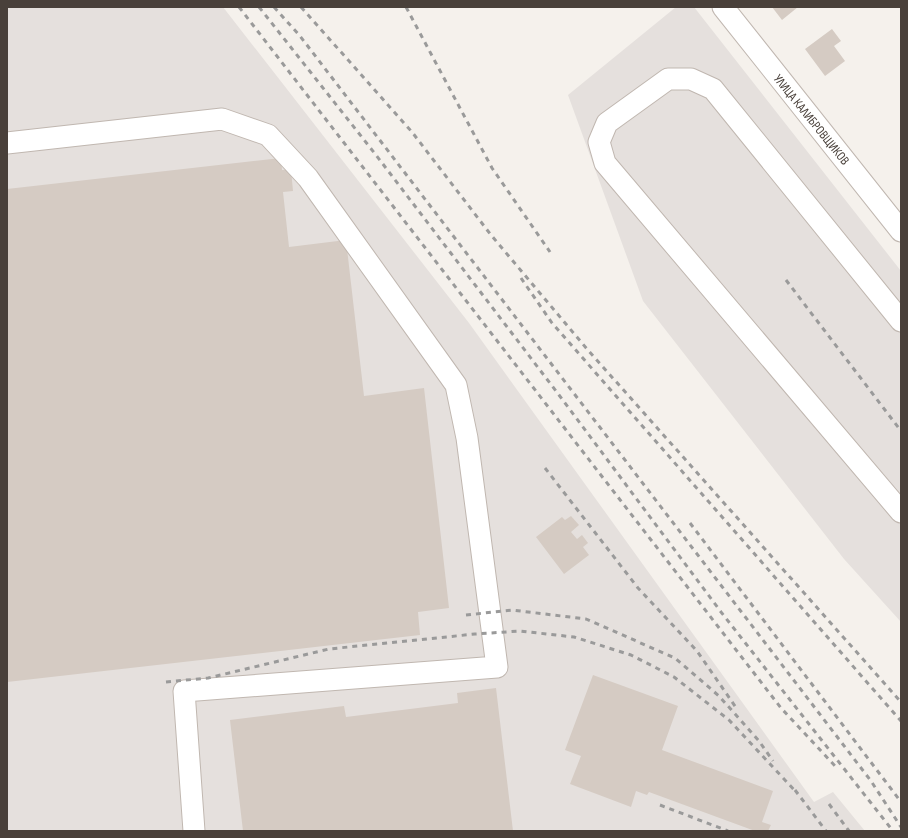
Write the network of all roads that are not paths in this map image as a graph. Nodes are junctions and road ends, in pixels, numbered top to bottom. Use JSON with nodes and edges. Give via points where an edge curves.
{"nodes":[{"id":1,"x":723,"y":7,"type":"edge"},
{"id":2,"x":7,"y":143,"type":"edge"},
{"id":3,"x":901,"y":230,"type":"edge"},
{"id":4,"x":901,"y":321,"type":"edge"},
{"id":5,"x":901,"y":512,"type":"edge"},
{"id":6,"x":194,"y":831,"type":"edge"}],
"edges":[{"from":1,"to":3,"type":"street","name":"УЛИЦА КАЛИБРОВЩИКОВ"},
{"from":2,"to":6,"type":"street","via":[[222,119],[268,135],[308,178],[456,385],[468,438],[497,667],[184,691]]},
{"from":4,"to":5,"type":"street","via":[[713,89],[691,79],[668,79],[608,123],[599,142],[605,163]]}]}
